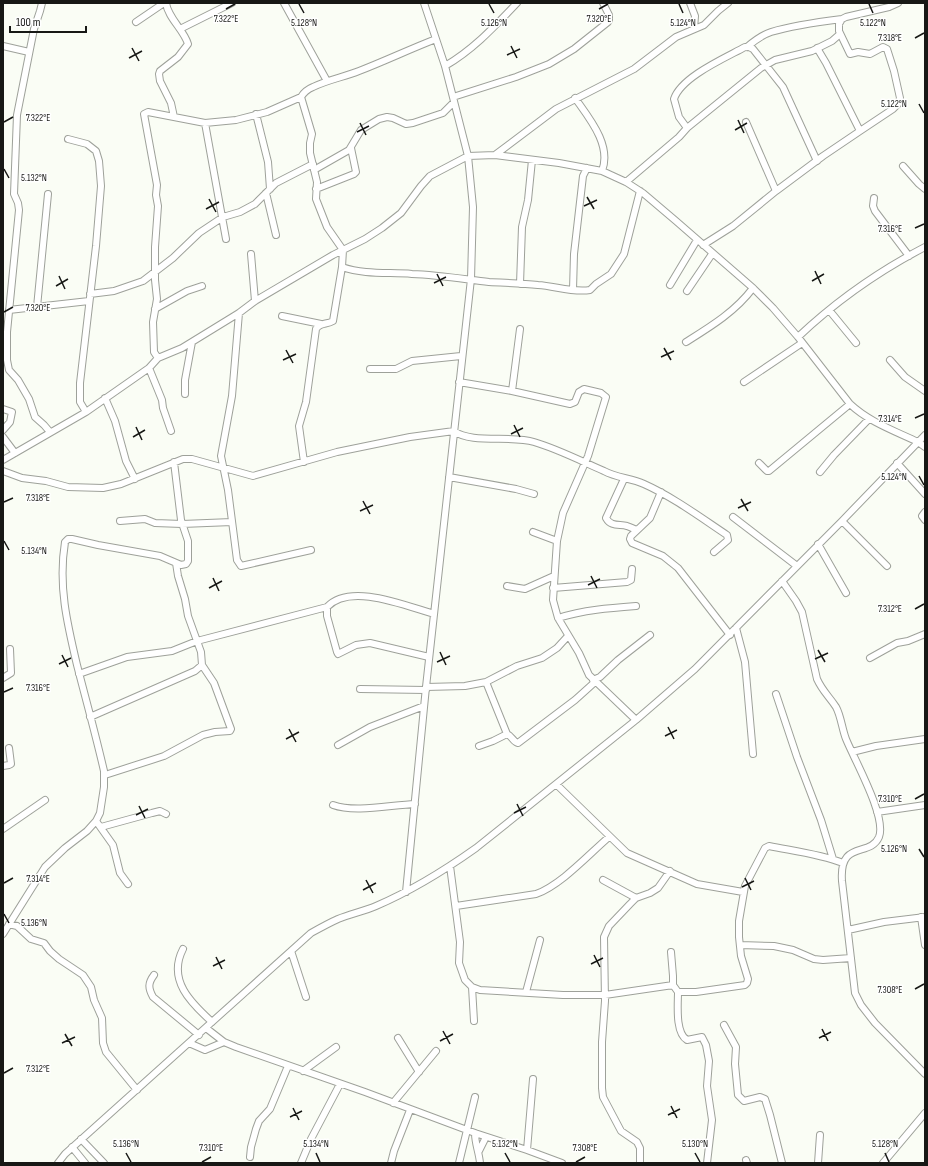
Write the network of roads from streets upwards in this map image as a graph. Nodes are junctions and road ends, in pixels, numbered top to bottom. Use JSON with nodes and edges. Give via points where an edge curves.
{"nodes":[{"id":1,"x":42,"y":3,"type":"edge"},
{"id":2,"x":165,"y":3,"type":"edge"},
{"id":3,"x":232,"y":3,"type":"edge"},
{"id":4,"x":284,"y":3,"type":"edge"},
{"id":5,"x":424,"y":3,"type":"edge"},
{"id":6,"x":517,"y":3,"type":"edge"},
{"id":7,"x":603,"y":3,"type":"edge"},
{"id":8,"x":690,"y":3,"type":"edge"},
{"id":9,"x":728,"y":3,"type":"edge"},
{"id":10,"x":898,"y":3,"type":"edge"},
{"id":11,"x":842,"y":19,"type":"junction"},
{"id":12,"x":136,"y":22,"type":"dead end"},
{"id":13,"x":180,"y":29,"type":"junction"},
{"id":14,"x":694,"y":29,"type":"junction"},
{"id":15,"x":840,"y":34,"type":"junction"},
{"id":16,"x":436,"y":39,"type":"junction"},
{"id":17,"x":3,"y":46,"type":"edge"},
{"id":18,"x":747,"y":47,"type":"junction"},
{"id":19,"x":817,"y":48,"type":"junction"},
{"id":20,"x":29,"y":52,"type":"junction"},
{"id":21,"x":766,"y":65,"type":"junction"},
{"id":22,"x":445,"y":66,"type":"junction"},
{"id":23,"x":327,"y":81,"type":"junction"},
{"id":24,"x":302,"y":97,"type":"junction"},
{"id":25,"x":575,"y":98,"type":"junction"},
{"id":26,"x":454,"y":99,"type":"junction"},
{"id":27,"x":256,"y":114,"type":"junction"},
{"id":28,"x":174,"y":118,"type":"junction"},
{"id":29,"x":746,"y":122,"type":"dead end"},
{"id":30,"x":206,"y":123,"type":"junction"},
{"id":31,"x":687,"y":128,"type":"junction"},
{"id":32,"x":860,"y":131,"type":"junction"},
{"id":33,"x":68,"y":139,"type":"dead end"},
{"id":34,"x":351,"y":148,"type":"junction"},
{"id":35,"x":495,"y":155,"type":"junction"},
{"id":36,"x":468,"y":156,"type":"junction"},
{"id":37,"x":532,"y":160,"type":"junction"},
{"id":38,"x":817,"y":161,"type":"junction"},
{"id":39,"x":578,"y":166,"type":"junction"},
{"id":40,"x":903,"y":166,"type":"dead end"},
{"id":41,"x":314,"y":167,"type":"junction"},
{"id":42,"x":587,"y":168,"type":"junction"},
{"id":43,"x":602,"y":171,"type":"junction"},
{"id":44,"x":583,"y":176,"type":"junction"},
{"id":45,"x":626,"y":182,"type":"junction"},
{"id":46,"x":925,"y":189,"type":"edge"},
{"id":47,"x":316,"y":190,"type":"junction"},
{"id":48,"x":268,"y":191,"type":"junction"},
{"id":49,"x":640,"y":191,"type":"junction"},
{"id":50,"x":776,"y":191,"type":"junction"},
{"id":51,"x":48,"y":194,"type":"dead end"},
{"id":52,"x":874,"y":198,"type":"dead end"},
{"id":53,"x":223,"y":217,"type":"junction"},
{"id":54,"x":276,"y":235,"type":"dead end"},
{"id":55,"x":226,"y":239,"type":"dead end"},
{"id":56,"x":697,"y":240,"type":"junction"},
{"id":57,"x":703,"y":245,"type":"junction"},
{"id":58,"x":925,"y":247,"type":"edge"},
{"id":59,"x":343,"y":250,"type":"junction"},
{"id":60,"x":251,"y":254,"type":"dead end"},
{"id":61,"x":712,"y":254,"type":"junction"},
{"id":62,"x":908,"y":256,"type":"junction"},
{"id":63,"x":342,"y":267,"type":"junction"},
{"id":64,"x":156,"y":272,"type":"junction"},
{"id":65,"x":471,"y":279,"type":"junction"},
{"id":66,"x":520,"y":284,"type":"junction"},
{"id":67,"x":670,"y":285,"type":"dead end"},
{"id":68,"x":202,"y":286,"type":"dead end"},
{"id":69,"x":753,"y":288,"type":"junction"},
{"id":70,"x":573,"y":290,"type":"junction"},
{"id":71,"x":688,"y":291,"type":"dead end"},
{"id":72,"x":90,"y":294,"type":"junction"},
{"id":73,"x":89,"y":301,"type":"junction"},
{"id":74,"x":255,"y":301,"type":"junction"},
{"id":75,"x":37,"y":307,"type":"junction"},
{"id":76,"x":155,"y":309,"type":"junction"},
{"id":77,"x":829,"y":310,"type":"junction"},
{"id":78,"x":7,"y":313,"type":"edge"},
{"id":79,"x":239,"y":313,"type":"junction"},
{"id":80,"x":282,"y":316,"type":"dead end"},
{"id":81,"x":321,"y":324,"type":"junction"},
{"id":82,"x":520,"y":328,"type":"dead end"},
{"id":83,"x":798,"y":337,"type":"junction"},
{"id":84,"x":192,"y":342,"type":"junction"},
{"id":85,"x":686,"y":342,"type":"dead end"},
{"id":86,"x":802,"y":343,"type":"junction"},
{"id":87,"x":856,"y":343,"type":"dead end"},
{"id":88,"x":462,"y":356,"type":"junction"},
{"id":89,"x":158,"y":358,"type":"junction"},
{"id":90,"x":890,"y":360,"type":"dead end"},
{"id":91,"x":149,"y":368,"type":"junction"},
{"id":92,"x":370,"y":369,"type":"dead end"},
{"id":93,"x":459,"y":382,"type":"junction"},
{"id":94,"x":744,"y":382,"type":"dead end"},
{"id":95,"x":512,"y":391,"type":"junction"},
{"id":96,"x":925,"y":391,"type":"edge"},
{"id":97,"x":185,"y":394,"type":"dead end"},
{"id":98,"x":104,"y":398,"type":"junction"},
{"id":99,"x":850,"y":404,"type":"junction"},
{"id":100,"x":3,"y":410,"type":"edge"},
{"id":101,"x":86,"y":412,"type":"junction"},
{"id":102,"x":869,"y":418,"type":"junction"},
{"id":103,"x":3,"y":430,"type":"edge"},
{"id":104,"x":171,"y":430,"type":"dead end"},
{"id":105,"x":454,"y":431,"type":"junction"},
{"id":106,"x":50,"y":432,"type":"junction"},
{"id":107,"x":925,"y":435,"type":"edge"},
{"id":108,"x":3,"y":437,"type":"edge"},
{"id":109,"x":918,"y":442,"type":"junction"},
{"id":110,"x":925,"y":447,"type":"edge"},
{"id":111,"x":14,"y":453,"type":"junction"},
{"id":112,"x":222,"y":456,"type":"junction"},
{"id":113,"x":3,"y":460,"type":"edge"},
{"id":114,"x":174,"y":462,"type":"junction"},
{"id":115,"x":304,"y":462,"type":"junction"},
{"id":116,"x":585,"y":462,"type":"junction"},
{"id":117,"x":759,"y":463,"type":"dead end"},
{"id":118,"x":898,"y":463,"type":"junction"},
{"id":119,"x":213,"y":465,"type":"junction"},
{"id":120,"x":224,"y":468,"type":"junction"},
{"id":121,"x":3,"y":471,"type":"edge"},
{"id":122,"x":820,"y":472,"type":"dead end"},
{"id":123,"x":449,"y":477,"type":"junction"},
{"id":124,"x":135,"y":479,"type":"junction"},
{"id":125,"x":624,"y":479,"type":"junction"},
{"id":126,"x":661,"y":492,"type":"junction"},
{"id":127,"x":534,"y":494,"type":"dead end"},
{"id":128,"x":925,"y":494,"type":"edge"},
{"id":129,"x":925,"y":512,"type":"edge"},
{"id":130,"x":733,"y":517,"type":"dead end"},
{"id":131,"x":925,"y":520,"type":"edge"},
{"id":132,"x":120,"y":521,"type":"dead end"},
{"id":133,"x":842,"y":521,"type":"junction"},
{"id":134,"x":232,"y":522,"type":"junction"},
{"id":135,"x":182,"y":524,"type":"junction"},
{"id":136,"x":637,"y":530,"type":"junction"},
{"id":137,"x":533,"y":532,"type":"dead end"},
{"id":138,"x":557,"y":541,"type":"junction"},
{"id":139,"x":818,"y":544,"type":"junction"},
{"id":140,"x":311,"y":550,"type":"dead end"},
{"id":141,"x":714,"y":552,"type":"dead end"},
{"id":142,"x":176,"y":563,"type":"junction"},
{"id":143,"x":797,"y":566,"type":"junction"},
{"id":144,"x":887,"y":566,"type":"dead end"},
{"id":145,"x":632,"y":569,"type":"dead end"},
{"id":146,"x":554,"y":576,"type":"junction"},
{"id":147,"x":782,"y":581,"type":"junction"},
{"id":148,"x":507,"y":586,"type":"dead end"},
{"id":149,"x":553,"y":588,"type":"junction"},
{"id":150,"x":846,"y":592,"type":"dead end"},
{"id":151,"x":636,"y":606,"type":"dead end"},
{"id":152,"x":327,"y":607,"type":"junction"},
{"id":153,"x":434,"y":614,"type":"junction"},
{"id":154,"x":558,"y":618,"type":"junction"},
{"id":155,"x":736,"y":628,"type":"junction"},
{"id":156,"x":925,"y":634,"type":"edge"},
{"id":157,"x":650,"y":635,"type":"dead end"},
{"id":158,"x":730,"y":635,"type":"junction"},
{"id":159,"x":568,"y":636,"type":"junction"},
{"id":160,"x":197,"y":641,"type":"junction"},
{"id":161,"x":10,"y":649,"type":"dead end"},
{"id":162,"x":430,"y":657,"type":"junction"},
{"id":163,"x":870,"y":658,"type":"dead end"},
{"id":164,"x":202,"y":665,"type":"junction"},
{"id":165,"x":79,"y":674,"type":"junction"},
{"id":166,"x":3,"y":678,"type":"edge"},
{"id":167,"x":486,"y":682,"type":"junction"},
{"id":168,"x":595,"y":682,"type":"junction"},
{"id":169,"x":426,"y":688,"type":"junction"},
{"id":170,"x":360,"y":689,"type":"dead end"},
{"id":171,"x":776,"y":694,"type":"dead end"},
{"id":172,"x":424,"y":706,"type":"junction"},
{"id":173,"x":90,"y":717,"type":"junction"},
{"id":174,"x":636,"y":720,"type":"junction"},
{"id":175,"x":507,"y":734,"type":"junction"},
{"id":176,"x":925,"y":739,"type":"edge"},
{"id":177,"x":338,"y":745,"type":"dead end"},
{"id":178,"x":479,"y":746,"type":"dead end"},
{"id":179,"x":9,"y":748,"type":"dead end"},
{"id":180,"x":852,"y":752,"type":"junction"},
{"id":181,"x":753,"y":754,"type":"dead end"},
{"id":182,"x":3,"y":766,"type":"edge"},
{"id":183,"x":105,"y":775,"type":"junction"},
{"id":184,"x":556,"y":784,"type":"junction"},
{"id":185,"x":45,"y":800,"type":"dead end"},
{"id":186,"x":415,"y":804,"type":"junction"},
{"id":187,"x":333,"y":805,"type":"dead end"},
{"id":188,"x":925,"y":805,"type":"edge"},
{"id":189,"x":877,"y":812,"type":"junction"},
{"id":190,"x":166,"y":814,"type":"dead end"},
{"id":191,"x":96,"y":821,"type":"junction"},
{"id":192,"x":101,"y":827,"type":"junction"},
{"id":193,"x":3,"y":829,"type":"edge"},
{"id":194,"x":609,"y":837,"type":"junction"},
{"id":195,"x":833,"y":859,"type":"junction"},
{"id":196,"x":843,"y":863,"type":"junction"},
{"id":197,"x":450,"y":866,"type":"junction"},
{"id":198,"x":670,"y":871,"type":"junction"},
{"id":199,"x":603,"y":880,"type":"dead end"},
{"id":200,"x":128,"y":884,"type":"dead end"},
{"id":201,"x":406,"y":892,"type":"junction"},
{"id":202,"x":743,"y":892,"type":"junction"},
{"id":203,"x":636,"y":898,"type":"junction"},
{"id":204,"x":456,"y":906,"type":"junction"},
{"id":205,"x":923,"y":917,"type":"edge"},
{"id":206,"x":9,"y":924,"type":"junction"},
{"id":207,"x":848,"y":930,"type":"junction"},
{"id":208,"x":3,"y":934,"type":"edge"},
{"id":209,"x":540,"y":940,"type":"dead end"},
{"id":210,"x":740,"y":945,"type":"junction"},
{"id":211,"x":925,"y":945,"type":"edge"},
{"id":212,"x":183,"y":949,"type":"dead end"},
{"id":213,"x":291,"y":951,"type":"junction"},
{"id":214,"x":671,"y":952,"type":"dead end"},
{"id":215,"x":851,"y":958,"type":"junction"},
{"id":216,"x":154,"y":975,"type":"dead end"},
{"id":217,"x":673,"y":985,"type":"junction"},
{"id":218,"x":472,"y":987,"type":"junction"},
{"id":219,"x":526,"y":992,"type":"junction"},
{"id":220,"x":678,"y":992,"type":"junction"},
{"id":221,"x":605,"y":995,"type":"junction"},
{"id":222,"x":306,"y":997,"type":"dead end"},
{"id":223,"x":474,"y":1021,"type":"dead end"},
{"id":224,"x":212,"y":1022,"type":"junction"},
{"id":225,"x":724,"y":1025,"type":"dead end"},
{"id":226,"x":206,"y":1028,"type":"junction"},
{"id":227,"x":198,"y":1035,"type":"junction"},
{"id":228,"x":398,"y":1038,"type":"dead end"},
{"id":229,"x":224,"y":1042,"type":"junction"},
{"id":230,"x":189,"y":1043,"type":"junction"},
{"id":231,"x":336,"y":1047,"type":"dead end"},
{"id":232,"x":436,"y":1051,"type":"dead end"},
{"id":233,"x":288,"y":1066,"type":"junction"},
{"id":234,"x":303,"y":1071,"type":"junction"},
{"id":235,"x":419,"y":1072,"type":"junction"},
{"id":236,"x":925,"y":1074,"type":"edge"},
{"id":237,"x":533,"y":1080,"type":"dead end"},
{"id":238,"x":340,"y":1084,"type":"junction"},
{"id":239,"x":137,"y":1090,"type":"junction"},
{"id":240,"x":475,"y":1097,"type":"dead end"},
{"id":241,"x":393,"y":1103,"type":"junction"},
{"id":242,"x":410,"y":1110,"type":"junction"},
{"id":243,"x":925,"y":1113,"type":"edge"},
{"id":244,"x":468,"y":1130,"type":"junction"},
{"id":245,"x":475,"y":1134,"type":"junction"},
{"id":246,"x":820,"y":1135,"type":"dead end"},
{"id":247,"x":486,"y":1137,"type":"junction"},
{"id":248,"x":81,"y":1139,"type":"junction"},
{"id":249,"x":72,"y":1147,"type":"junction"},
{"id":250,"x":527,"y":1150,"type":"junction"},
{"id":251,"x":479,"y":1151,"type":"junction"},
{"id":252,"x":250,"y":1157,"type":"dead end"},
{"id":253,"x":58,"y":1163,"type":"edge"},
{"id":254,"x":85,"y":1163,"type":"edge"},
{"id":255,"x":104,"y":1163,"type":"edge"},
{"id":256,"x":301,"y":1163,"type":"edge"},
{"id":257,"x":391,"y":1163,"type":"edge"},
{"id":258,"x":459,"y":1163,"type":"edge"},
{"id":259,"x":480,"y":1163,"type":"edge"},
{"id":260,"x":562,"y":1163,"type":"edge"},
{"id":261,"x":640,"y":1163,"type":"edge"},
{"id":262,"x":707,"y":1163,"type":"edge"},
{"id":263,"x":782,"y":1163,"type":"edge"},
{"id":264,"x":818,"y":1163,"type":"edge"},
{"id":265,"x":883,"y":1163,"type":"edge"}],
"edges":[{"from":1,"to":20,"type":"street"},
{"from":2,"to":12,"type":"street"},
{"from":2,"to":13,"type":"street"},
{"from":3,"to":13,"type":"street"},
{"from":4,"to":23,"type":"street"},
{"from":5,"to":16,"type":"street"},
{"from":6,"to":22,"type":"street","via":[[477,44]]},
{"from":7,"to":26,"type":"street","via":[[609,15],[608,22],[562,57]]},
{"from":8,"to":14,"type":"street","via":[[695,16]]},
{"from":9,"to":14,"type":"street","via":[[708,22]]},
{"from":10,"to":11,"type":"street"},
{"from":11,"to":15,"type":"street","via":[[839,24]]},
{"from":11,"to":18,"type":"street","via":[[770,32]]},
{"from":13,"to":28,"type":"street","via":[[187,47],[158,74],[171,103]]},
{"from":14,"to":25,"type":"street","via":[[676,37],[622,76]]},
{"from":15,"to":19,"type":"street"},
{"from":15,"to":32,"type":"street","via":[[850,54],[870,54],[881,47],[887,49],[900,98],[893,110]]},
{"from":16,"to":22,"type":"street"},
{"from":16,"to":23,"type":"street","via":[[360,71]]},
{"from":17,"to":20,"type":"street"},
{"from":18,"to":21,"type":"street","via":[[753,49]]},
{"from":18,"to":31,"type":"street","via":[[683,84],[674,99],[674,104]]},
{"from":19,"to":21,"type":"street"},
{"from":19,"to":32,"type":"street"},
{"from":20,"to":78,"type":"street","via":[[17,115],[14,194],[19,210]]},
{"from":21,"to":31,"type":"street"},
{"from":21,"to":38,"type":"street","via":[[783,87]]},
{"from":22,"to":26,"type":"street"},
{"from":23,"to":24,"type":"street","via":[[311,88]]},
{"from":24,"to":27,"type":"street"},
{"from":24,"to":41,"type":"street","via":[[312,134],[310,153]]},
{"from":25,"to":35,"type":"street","via":[[552,111]]},
{"from":25,"to":43,"type":"street","via":[[596,128],[605,158]]},
{"from":26,"to":34,"type":"street","via":[[443,113],[413,123],[406,124],[387,117],[379,119],[361,130]]},
{"from":26,"to":36,"type":"street"},
{"from":27,"to":30,"type":"street","via":[[236,120]]},
{"from":27,"to":48,"type":"street","via":[[268,162]]},
{"from":28,"to":30,"type":"street"},
{"from":28,"to":64,"type":"street","via":[[148,112],[144,114],[157,185]]},
{"from":29,"to":50,"type":"street"},
{"from":30,"to":53,"type":"street"},
{"from":31,"to":45,"type":"street"},
{"from":32,"to":38,"type":"street"},
{"from":33,"to":72,"type":"street","via":[[93,148],[99,161],[101,186]]},
{"from":34,"to":41,"type":"street"},
{"from":34,"to":47,"type":"street","via":[[356,172]]},
{"from":35,"to":36,"type":"street"},
{"from":35,"to":37,"type":"street"},
{"from":36,"to":59,"type":"street","via":[[427,179],[387,225]]},
{"from":36,"to":65,"type":"street","via":[[473,207]]},
{"from":37,"to":39,"type":"street"},
{"from":37,"to":66,"type":"street","via":[[522,227]]},
{"from":38,"to":50,"type":"street"},
{"from":39,"to":42,"type":"street"},
{"from":39,"to":44,"type":"street"},
{"from":40,"to":46,"type":"street"},
{"from":41,"to":47,"type":"street"},
{"from":41,"to":48,"type":"street","via":[[276,184]]},
{"from":42,"to":43,"type":"street"},
{"from":42,"to":44,"type":"street"},
{"from":43,"to":45,"type":"street"},
{"from":44,"to":70,"type":"street","via":[[574,254]]},
{"from":45,"to":49,"type":"street"},
{"from":47,"to":59,"type":"street","via":[[316,199],[327,227]]},
{"from":48,"to":53,"type":"street","via":[[255,204]]},
{"from":48,"to":54,"type":"street"},
{"from":49,"to":56,"type":"street"},
{"from":49,"to":70,"type":"street","via":[[628,242],[620,262],[611,274],[590,290]]},
{"from":50,"to":57,"type":"street","via":[[733,226]]},
{"from":51,"to":75,"type":"street"},
{"from":52,"to":62,"type":"street","via":[[874,209]]},
{"from":53,"to":55,"type":"street"},
{"from":53,"to":64,"type":"street","via":[[199,233]]},
{"from":56,"to":57,"type":"street"},
{"from":56,"to":67,"type":"street"},
{"from":57,"to":61,"type":"street"},
{"from":58,"to":62,"type":"street"},
{"from":59,"to":63,"type":"street"},
{"from":59,"to":74,"type":"street"},
{"from":60,"to":74,"type":"street"},
{"from":61,"to":69,"type":"street"},
{"from":61,"to":71,"type":"street"},
{"from":62,"to":77,"type":"street"},
{"from":63,"to":65,"type":"street","via":[[363,272]]},
{"from":63,"to":81,"type":"street","via":[[333,321]]},
{"from":64,"to":72,"type":"street","via":[[143,281],[114,291]]},
{"from":64,"to":76,"type":"street"},
{"from":65,"to":66,"type":"street"},
{"from":65,"to":88,"type":"street"},
{"from":66,"to":70,"type":"street"},
{"from":68,"to":76,"type":"street","via":[[187,291]]},
{"from":69,"to":83,"type":"street"},
{"from":69,"to":85,"type":"street","via":[[727,315]]},
{"from":72,"to":73,"type":"street"},
{"from":73,"to":75,"type":"street"},
{"from":73,"to":101,"type":"street","via":[[80,383],[80,402]]},
{"from":74,"to":79,"type":"street"},
{"from":75,"to":78,"type":"street"},
{"from":76,"to":89,"type":"street","via":[[154,352]]},
{"from":77,"to":83,"type":"street"},
{"from":77,"to":87,"type":"street"},
{"from":78,"to":106,"type":"street","via":[[9,370],[25,390],[35,416]]},
{"from":79,"to":84,"type":"street"},
{"from":79,"to":112,"type":"street","via":[[232,396]]},
{"from":80,"to":81,"type":"street"},
{"from":81,"to":115,"type":"street","via":[[316,329],[306,402],[299,426]]},
{"from":82,"to":95,"type":"street"},
{"from":83,"to":86,"type":"street"},
{"from":84,"to":89,"type":"street"},
{"from":84,"to":97,"type":"street"},
{"from":86,"to":94,"type":"street"},
{"from":86,"to":99,"type":"street"},
{"from":88,"to":92,"type":"street","via":[[412,361],[396,369]]},
{"from":88,"to":93,"type":"street"},
{"from":89,"to":91,"type":"street"},
{"from":90,"to":96,"type":"street","via":[[905,377]]},
{"from":91,"to":98,"type":"street"},
{"from":91,"to":104,"type":"street"},
{"from":93,"to":95,"type":"street"},
{"from":93,"to":105,"type":"street"},
{"from":95,"to":116,"type":"street","via":[[570,404],[575,402],[579,392],[584,389],[604,394],[606,401]]},
{"from":98,"to":101,"type":"street"},
{"from":98,"to":124,"type":"street","via":[[115,421],[126,461]]},
{"from":99,"to":102,"type":"street"},
{"from":99,"to":117,"type":"street","via":[[770,471]]},
{"from":100,"to":103,"type":"street","via":[[12,412],[10,422]]},
{"from":101,"to":106,"type":"street"},
{"from":102,"to":109,"type":"street"},
{"from":102,"to":122,"type":"street"},
{"from":105,"to":115,"type":"street","via":[[410,436]]},
{"from":105,"to":116,"type":"street","via":[[468,437],[532,441]]},
{"from":105,"to":123,"type":"street"},
{"from":106,"to":111,"type":"street"},
{"from":107,"to":109,"type":"street"},
{"from":108,"to":111,"type":"street"},
{"from":109,"to":110,"type":"street"},
{"from":109,"to":118,"type":"street"},
{"from":111,"to":113,"type":"street"},
{"from":112,"to":119,"type":"street"},
{"from":112,"to":120,"type":"street"},
{"from":114,"to":119,"type":"street","via":[[192,459]]},
{"from":114,"to":124,"type":"street"},
{"from":114,"to":135,"type":"street"},
{"from":115,"to":120,"type":"street","via":[[253,476]]},
{"from":116,"to":125,"type":"street"},
{"from":116,"to":138,"type":"street","via":[[563,513]]},
{"from":118,"to":128,"type":"street"},
{"from":118,"to":133,"type":"street"},
{"from":119,"to":120,"type":"street"},
{"from":120,"to":134,"type":"street"},
{"from":121,"to":124,"type":"street","via":[[22,478],[68,487],[103,488]]},
{"from":123,"to":127,"type":"street"},
{"from":123,"to":153,"type":"street"},
{"from":125,"to":126,"type":"street"},
{"from":125,"to":136,"type":"street","via":[[606,518],[613,525]]},
{"from":126,"to":136,"type":"street","via":[[650,518]]},
{"from":126,"to":141,"type":"street","via":[[727,534],[728,540]]},
{"from":129,"to":131,"type":"street","via":[[922,516]]},
{"from":130,"to":143,"type":"street"},
{"from":132,"to":135,"type":"street","via":[[144,519],[155,523]]},
{"from":133,"to":139,"type":"street"},
{"from":133,"to":144,"type":"street"},
{"from":134,"to":135,"type":"street"},
{"from":134,"to":140,"type":"street","via":[[237,560],[242,566]]},
{"from":135,"to":142,"type":"street","via":[[188,541],[188,561],[184,565]]},
{"from":136,"to":158,"type":"street","via":[[630,540],[632,543],[663,556],[678,568]]},
{"from":137,"to":138,"type":"street"},
{"from":138,"to":146,"type":"street"},
{"from":139,"to":143,"type":"street"},
{"from":139,"to":150,"type":"street"},
{"from":142,"to":160,"type":"street","via":[[188,616]]},
{"from":142,"to":165,"type":"street","via":[[160,556],[66,540],[62,591]]},
{"from":143,"to":147,"type":"street"},
{"from":145,"to":149,"type":"street","via":[[631,580],[627,582]]},
{"from":146,"to":148,"type":"street","via":[[525,589]]},
{"from":146,"to":149,"type":"street"},
{"from":147,"to":155,"type":"street"},
{"from":147,"to":180,"type":"street","via":[[802,612],[817,679],[837,708]]},
{"from":149,"to":154,"type":"street"},
{"from":151,"to":154,"type":"street","via":[[594,609]]},
{"from":152,"to":153,"type":"street","via":[[338,599],[357,595],[383,599]]},
{"from":152,"to":160,"type":"street"},
{"from":152,"to":162,"type":"street","via":[[337,653],[356,645],[370,643]]},
{"from":153,"to":162,"type":"street"},
{"from":154,"to":159,"type":"street"},
{"from":155,"to":158,"type":"street"},
{"from":155,"to":181,"type":"street","via":[[744,662]]},
{"from":156,"to":163,"type":"street","via":[[912,640],[897,642]]},
{"from":157,"to":168,"type":"street"},
{"from":158,"to":174,"type":"street"},
{"from":159,"to":167,"type":"street","via":[[557,648],[542,658],[517,666]]},
{"from":159,"to":168,"type":"street","via":[[580,653],[586,671]]},
{"from":160,"to":164,"type":"street"},
{"from":160,"to":165,"type":"street","via":[[172,651],[122,658]]},
{"from":161,"to":166,"type":"street","via":[[11,673]]},
{"from":162,"to":169,"type":"street"},
{"from":164,"to":173,"type":"street","via":[[195,671]]},
{"from":164,"to":183,"type":"street","via":[[214,682],[231,730],[203,735],[164,756]]},
{"from":165,"to":173,"type":"street"},
{"from":167,"to":169,"type":"street"},
{"from":167,"to":175,"type":"street"},
{"from":168,"to":174,"type":"street"},
{"from":168,"to":175,"type":"street","via":[[518,744]]},
{"from":169,"to":170,"type":"street"},
{"from":169,"to":172,"type":"street"},
{"from":171,"to":195,"type":"street","via":[[822,820]]},
{"from":172,"to":177,"type":"street","via":[[370,726]]},
{"from":172,"to":186,"type":"street"},
{"from":173,"to":183,"type":"street"},
{"from":174,"to":184,"type":"street"},
{"from":175,"to":178,"type":"street"},
{"from":176,"to":180,"type":"street","via":[[883,744]]},
{"from":179,"to":182,"type":"street","via":[[11,764]]},
{"from":180,"to":189,"type":"street"},
{"from":183,"to":191,"type":"street","via":[[101,807]]},
{"from":184,"to":194,"type":"street"},
{"from":184,"to":197,"type":"street"},
{"from":185,"to":193,"type":"street"},
{"from":186,"to":187,"type":"street","via":[[356,809],[343,809]]},
{"from":186,"to":201,"type":"street"},
{"from":188,"to":189,"type":"street"},
{"from":189,"to":196,"type":"street","via":[[880,822],[879,837],[872,845],[852,852]]},
{"from":190,"to":192,"type":"street","via":[[160,811],[152,812]]},
{"from":191,"to":192,"type":"street"},
{"from":191,"to":206,"type":"street","via":[[45,867]]},
{"from":192,"to":200,"type":"street","via":[[113,845],[120,873]]},
{"from":194,"to":198,"type":"street","via":[[627,853]]},
{"from":194,"to":204,"type":"street","via":[[557,883],[544,891]]},
{"from":195,"to":196,"type":"street"},
{"from":195,"to":202,"type":"street","via":[[767,846]]},
{"from":196,"to":207,"type":"street"},
{"from":197,"to":201,"type":"street"},
{"from":197,"to":204,"type":"street"},
{"from":198,"to":202,"type":"street","via":[[697,884]]},
{"from":198,"to":203,"type":"street","via":[[658,888]]},
{"from":199,"to":203,"type":"street"},
{"from":201,"to":213,"type":"street","via":[[324,926],[311,933]]},
{"from":202,"to":210,"type":"street","via":[[739,921]]},
{"from":203,"to":221,"type":"street","via":[[605,932]]},
{"from":204,"to":218,"type":"street","via":[[460,942],[459,963],[465,980]]},
{"from":205,"to":207,"type":"street"},
{"from":205,"to":211,"type":"street"},
{"from":206,"to":208,"type":"street"},
{"from":206,"to":239,"type":"street","via":[[17,926],[31,939],[44,943],[59,959],[83,975],[91,987],[102,1018],[106,1052]]},
{"from":207,"to":215,"type":"street"},
{"from":209,"to":219,"type":"street"},
{"from":210,"to":215,"type":"street","via":[[774,946],[793,950],[814,959]]},
{"from":210,"to":220,"type":"street","via":[[748,979],[746,984],[730,988]]},
{"from":212,"to":224,"type":"street","via":[[178,968],[181,984],[195,1006]]},
{"from":213,"to":222,"type":"street"},
{"from":213,"to":224,"type":"street"},
{"from":214,"to":217,"type":"street"},
{"from":215,"to":236,"type":"street","via":[[855,994],[861,1006]]},
{"from":216,"to":227,"type":"street","via":[[148,986],[153,997]]},
{"from":217,"to":220,"type":"street"},
{"from":217,"to":221,"type":"street"},
{"from":218,"to":219,"type":"street","via":[[480,990]]},
{"from":218,"to":223,"type":"street"},
{"from":219,"to":221,"type":"street"},
{"from":220,"to":262,"type":"street","via":[[679,1023],[683,1036],[688,1040],[702,1037],[708,1056],[707,1086],[712,1120]]},
{"from":221,"to":261,"type":"street","via":[[602,1069],[604,1096],[621,1131],[637,1142],[640,1148]]},
{"from":224,"to":226,"type":"street"},
{"from":225,"to":263,"type":"street","via":[[736,1047],[738,1095],[747,1101],[760,1097],[765,1099]]},
{"from":226,"to":227,"type":"street"},
{"from":226,"to":229,"type":"street"},
{"from":227,"to":230,"type":"street"},
{"from":228,"to":235,"type":"street"},
{"from":229,"to":230,"type":"street","via":[[205,1050]]},
{"from":229,"to":233,"type":"street"},
{"from":230,"to":239,"type":"street"},
{"from":231,"to":234,"type":"street"},
{"from":232,"to":235,"type":"street"},
{"from":233,"to":234,"type":"street"},
{"from":233,"to":252,"type":"street","via":[[270,1109],[259,1121]]},
{"from":234,"to":238,"type":"street"},
{"from":235,"to":241,"type":"street"},
{"from":237,"to":250,"type":"street"},
{"from":238,"to":241,"type":"street"},
{"from":238,"to":256,"type":"street"},
{"from":239,"to":248,"type":"street"},
{"from":240,"to":244,"type":"street"},
{"from":241,"to":242,"type":"street"},
{"from":242,"to":244,"type":"street"},
{"from":242,"to":257,"type":"street"},
{"from":243,"to":265,"type":"street"},
{"from":244,"to":245,"type":"street"},
{"from":244,"to":258,"type":"street"},
{"from":245,"to":247,"type":"street"},
{"from":245,"to":251,"type":"street"},
{"from":246,"to":264,"type":"street"},
{"from":247,"to":250,"type":"street"},
{"from":247,"to":251,"type":"street"},
{"from":248,"to":249,"type":"street"},
{"from":248,"to":255,"type":"street"},
{"from":249,"to":253,"type":"street"},
{"from":249,"to":254,"type":"street"},
{"from":250,"to":260,"type":"street"},
{"from":251,"to":259,"type":"street"}]}
